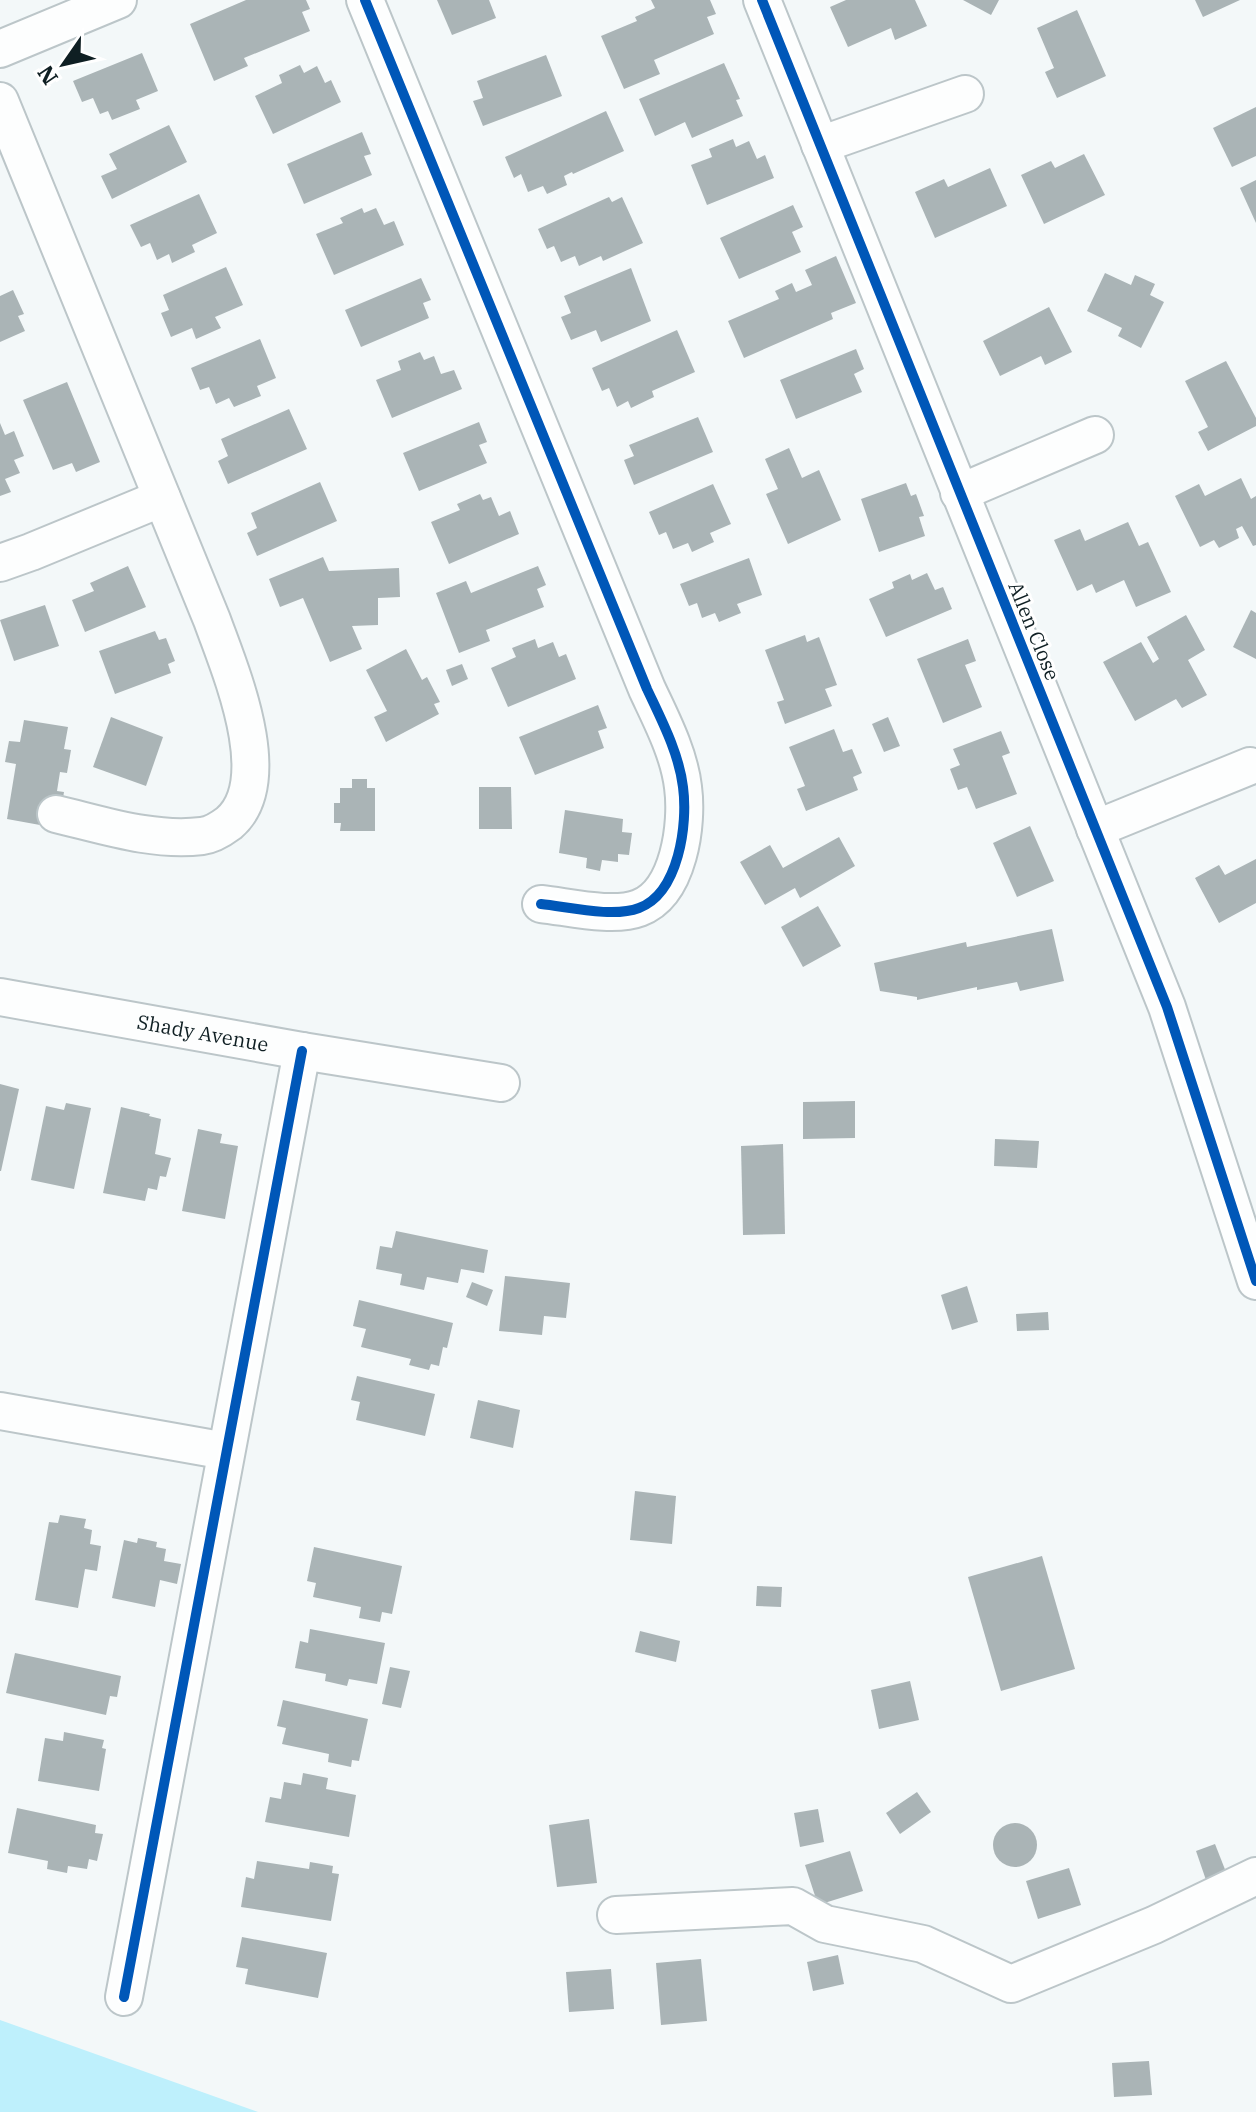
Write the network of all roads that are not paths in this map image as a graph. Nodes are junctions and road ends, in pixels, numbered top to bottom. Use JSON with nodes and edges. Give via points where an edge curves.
{"nodes":[{"id":1,"x":118,"y":0,"type":"edge"},
{"id":2,"x":365,"y":0,"type":"edge"},
{"id":3,"x":762,"y":0,"type":"edge"},
{"id":4,"x":0,"y":49,"type":"edge"},
{"id":5,"x":965,"y":94,"type":"dead end"},
{"id":6,"x":0,"y":101,"type":"edge"},
{"id":7,"x":820,"y":145,"type":"junction"},
{"id":8,"x":1095,"y":435,"type":"dead end"},
{"id":9,"x":959,"y":493,"type":"junction"},
{"id":10,"x":162,"y":498,"type":"junction"},
{"id":11,"x":0,"y":563,"type":"edge"},
{"id":12,"x":1250,"y":766,"type":"dead end"},
{"id":13,"x":56,"y":814,"type":"dead end"},
{"id":14,"x":1095,"y":829,"type":"junction"},
{"id":15,"x":541,"y":904,"type":"dead end"},
{"id":16,"x":0,"y":997,"type":"edge"},
{"id":17,"x":302,"y":1051,"type":"junction"},
{"id":18,"x":501,"y":1083,"type":"dead end"},
{"id":19,"x":1256,"y":1281,"type":"edge"},
{"id":20,"x":0,"y":1411,"type":"edge"},
{"id":21,"x":226,"y":1451,"type":"junction"},
{"id":22,"x":1256,"y":1876,"type":"edge"},
{"id":23,"x":616,"y":1915,"type":"dead end"},
{"id":24,"x":124,"y":1997,"type":"dead end"}],
"edges":[{"from":1,"to":4,"type":"street"},
{"from":2,"to":15,"type":"street","via":[[662,721],[683,786],[676,863],[659,895],[628,911]]},
{"from":3,"to":7,"type":"street","name":"Allen Close"},
{"from":5,"to":7,"type":"street"},
{"from":6,"to":10,"type":"street"},
{"from":7,"to":9,"type":"street","name":"Allen Close"},
{"from":8,"to":9,"type":"street"},
{"from":9,"to":14,"type":"street","name":"Allen Close"},
{"from":10,"to":11,"type":"street"},
{"from":10,"to":13,"type":"street","via":[[245,717],[250,753],[248,790],[240,814],[204,836],[152,836]]},
{"from":12,"to":14,"type":"street"},
{"from":14,"to":19,"type":"street","name":"Allen Close","via":[[1167,1007]]},
{"from":16,"to":17,"type":"street","name":"Shady Avenue"},
{"from":17,"to":18,"type":"street","name":"Shady Avenue"},
{"from":17,"to":21,"type":"street"},
{"from":20,"to":21,"type":"street"},
{"from":21,"to":24,"type":"street"},
{"from":22,"to":23,"type":"street","via":[[1011,1984],[923,1944],[825,1924],[793,1906]]}]}
